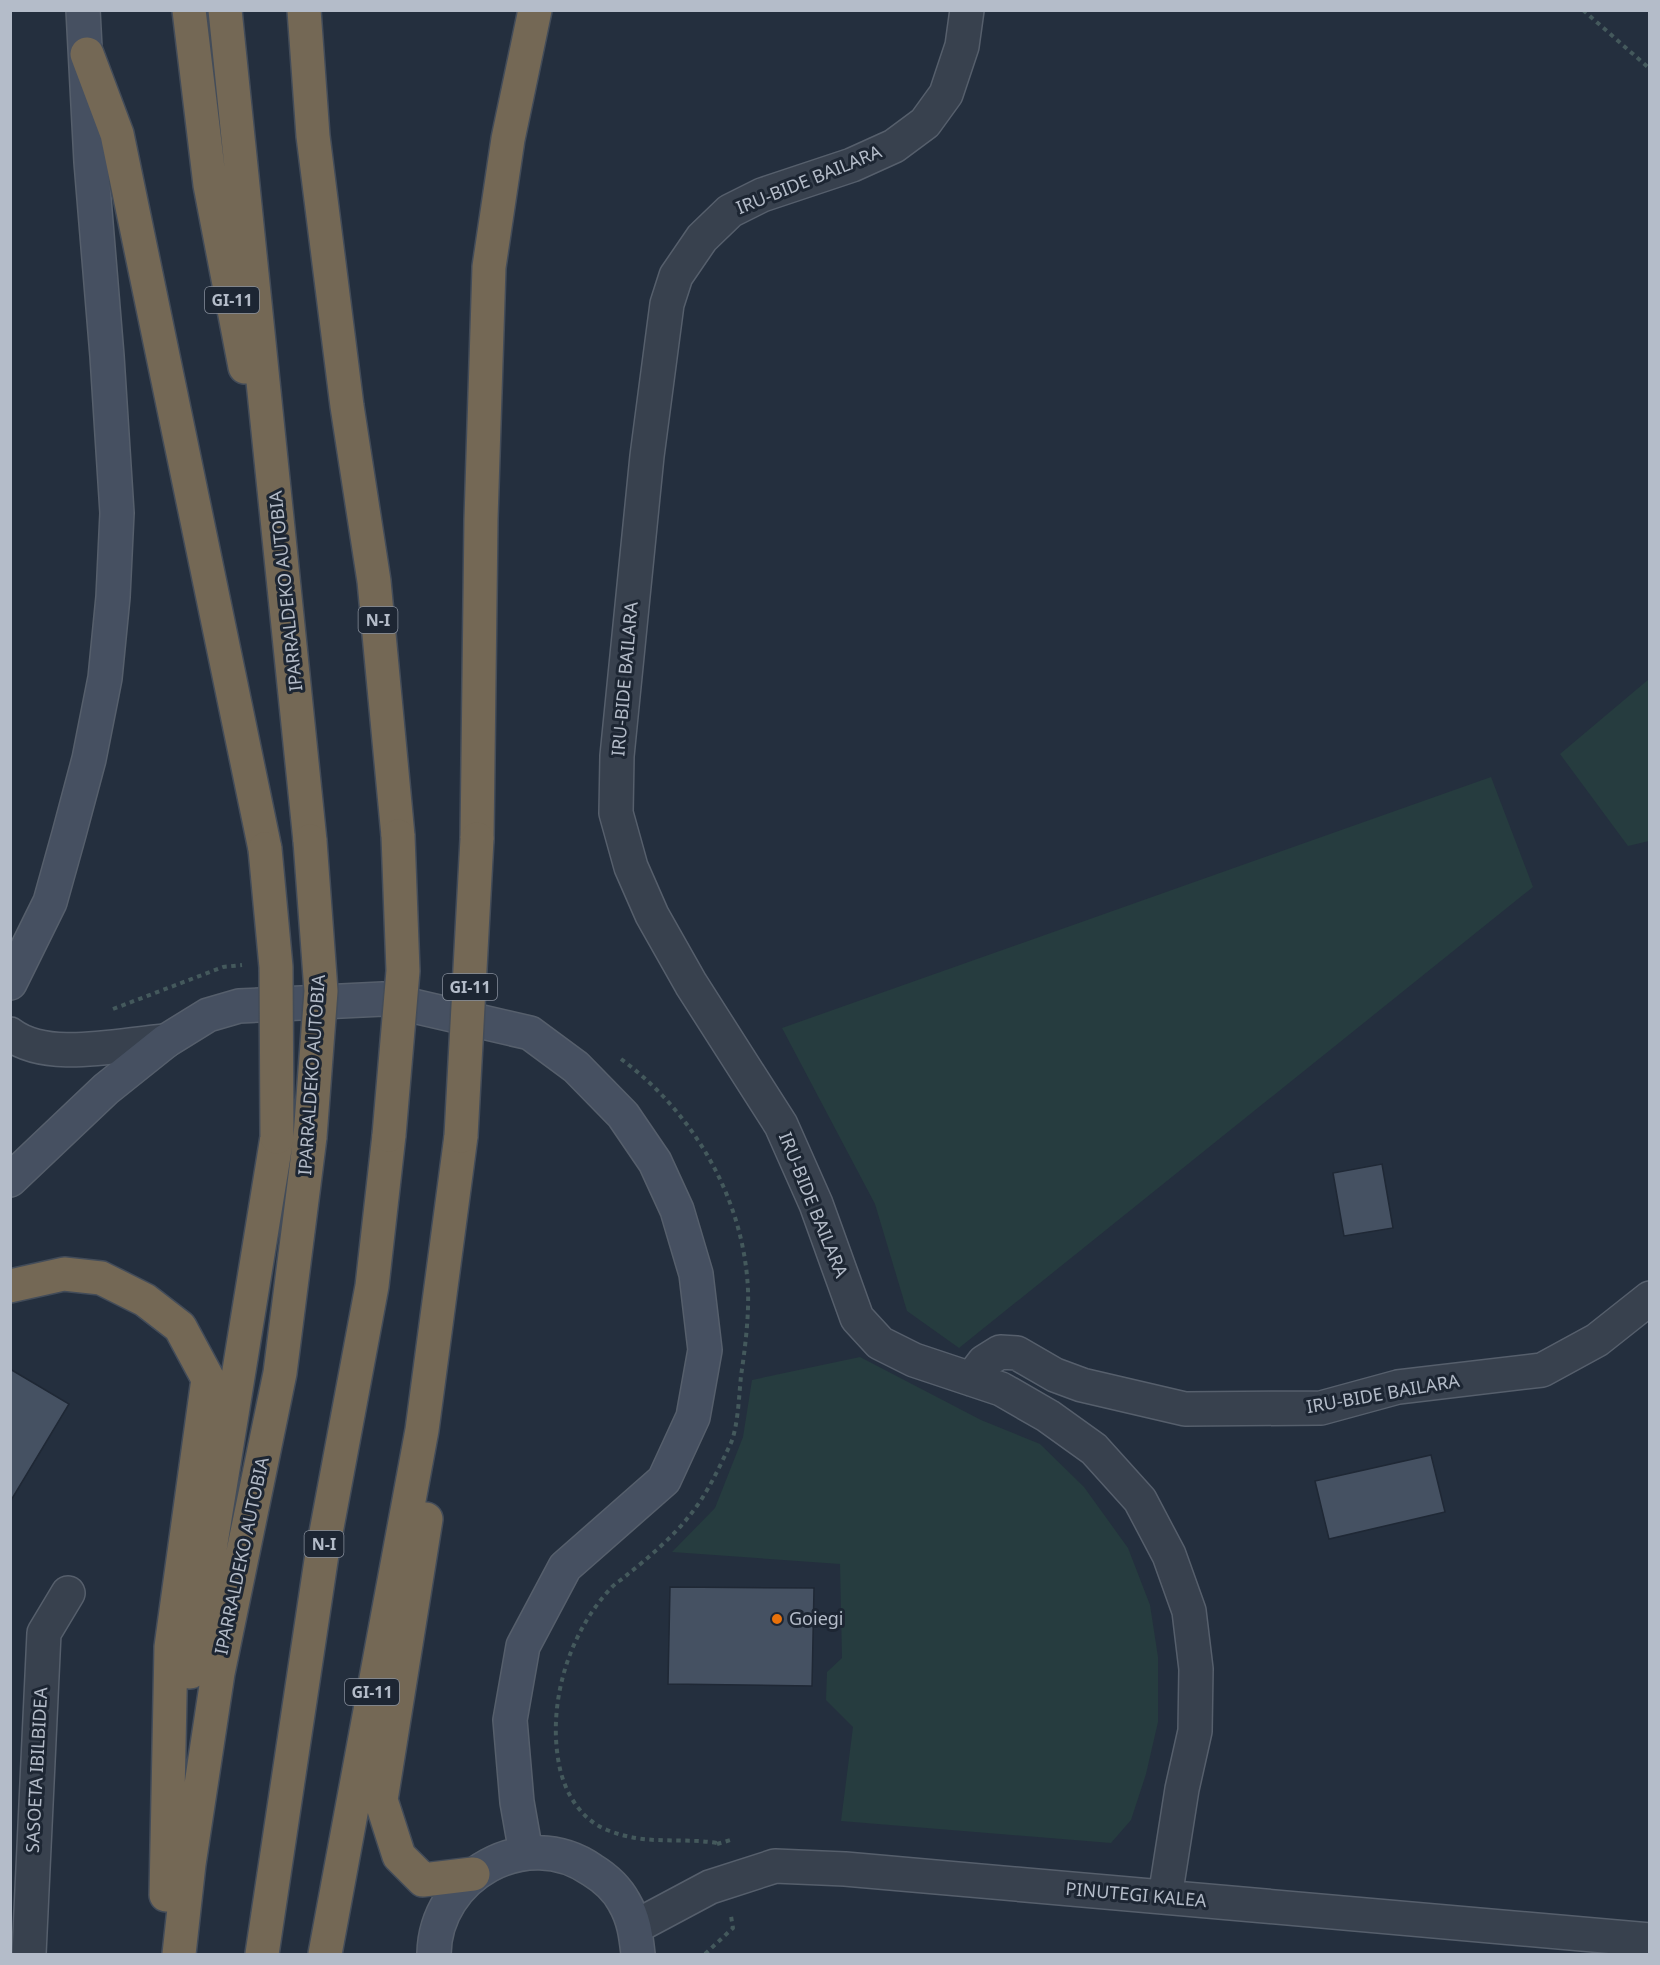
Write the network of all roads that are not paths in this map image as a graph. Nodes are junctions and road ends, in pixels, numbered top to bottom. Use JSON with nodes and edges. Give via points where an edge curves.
{"nodes":[{"id":1,"x":83,"y":10,"type":"edge"},
{"id":2,"x":189,"y":10,"type":"edge"},
{"id":3,"x":225,"y":10,"type":"edge"},
{"id":4,"x":304,"y":10,"type":"edge"},
{"id":5,"x":535,"y":10,"type":"edge"},
{"id":6,"x":966,"y":10,"type":"edge"},
{"id":7,"x":87,"y":54,"type":"junction"},
{"id":8,"x":286,"y":588,"type":"junction"},
{"id":9,"x":10,"y":983,"type":"edge"},
{"id":10,"x":10,"y":1034,"type":"edge"},
{"id":11,"x":166,"y":1041,"type":"junction"},
{"id":12,"x":10,"y":1180,"type":"edge"},
{"id":13,"x":10,"y":1286,"type":"edge"},
{"id":14,"x":1650,"y":1298,"type":"edge"},
{"id":15,"x":971,"y":1379,"type":"junction"},
{"id":16,"x":422,"y":1430,"type":"junction"},
{"id":17,"x":68,"y":1593,"type":"dead end"},
{"id":18,"x":170,"y":1795,"type":"junction"},
{"id":19,"x":526,"y":1853,"type":"junction"},
{"id":20,"x":473,"y":1874,"type":"junction"},
{"id":21,"x":1165,"y":1897,"type":"junction"},
{"id":22,"x":1650,"y":1940,"type":"edge"},
{"id":23,"x":637,"y":1941,"type":"edge"},
{"id":24,"x":29,"y":1954,"type":"edge"},
{"id":25,"x":164,"y":1954,"type":"edge"},
{"id":26,"x":179,"y":1954,"type":"edge"},
{"id":27,"x":262,"y":1954,"type":"edge"},
{"id":28,"x":324,"y":1954,"type":"edge"},
{"id":29,"x":434,"y":1954,"type":"edge"}],
"edges":[{"from":1,"to":7,"type":"main road"},
{"from":2,"to":8,"type":"highway","number":"GI-11","via":[[210,185]]},
{"from":3,"to":8,"type":"highway","name":"IPARRALDEKO AUTOBIA"},
{"from":4,"to":27,"type":"highway","number":"N-I","bridge":true,"via":[[313,136],[374,581],[398,836],[403,970],[372,1286],[322,1554]]},
{"from":5,"to":16,"type":"highway","number":"GI-11","bridge":true,"via":[[508,139],[489,267],[477,839],[461,1136]]},
{"from":6,"to":15,"type":"street","name":"IRU-BIDE BAILARA","via":[[962,46],[946,94],[926,123],[894,146],[852,165],[762,195],[730,211],[702,238],[676,276],[668,304],[646,456],[616,813],[631,867],[652,915],[781,1125],[816,1204],[857,1318],[880,1344]]},
{"from":7,"to":9,"type":"main road","via":[[91,162],[117,513],[113,597],[105,678],[69,834],[50,902]]},
{"from":7,"to":18,"type":"highway","bridge":true,"via":[[117,134],[265,849],[276,967],[277,1137]]},
{"from":8,"to":26,"type":"highway","name":"IPARRALDEKO AUTOBIA","bridge":true,"via":[[321,991],[310,1137],[280,1373],[218,1673]]},
{"from":10,"to":11,"type":"street","via":[[42,1050]]},
{"from":11,"to":12,"type":"main road","via":[[106,1089]]},
{"from":11,"to":19,"type":"main road","via":[[208,1015],[239,1006],[383,999],[530,1033],[576,1067],[623,1115],[655,1162],[677,1210],[696,1274],[705,1350],[693,1418],[664,1480],[565,1567],[523,1646],[510,1720]]},
{"from":13,"to":18,"type":"highway","via":[[64,1274],[101,1278],[145,1300],[180,1327],[208,1379],[171,1647]]},
{"from":14,"to":15,"type":"street","name":"IRU-BIDE BAILARA","via":[[1597,1340],[1542,1370],[1398,1387],[1321,1408],[1185,1409],[1082,1385],[1017,1353],[1000,1352],[984,1362]]},
{"from":15,"to":21,"type":"street","name":"IRU-BIDE BAILARA","via":[[1001,1389],[1094,1449],[1140,1500],[1169,1555],[1189,1611],[1196,1669],[1195,1731]]},
{"from":16,"to":20,"type":"highway","via":[[429,1500],[381,1800],[399,1856],[423,1880]]},
{"from":16,"to":28,"type":"highway","number":"GI-11"},
{"from":17,"to":24,"type":"street","name":"SASOETA IBILBIDEA","via":[[44,1633]]},
{"from":18,"to":25,"type":"highway"},
{"from":19,"to":20,"type":"main road","via":[[498,1859]]},
{"from":19,"to":23,"type":"main road","via":[[555,1853],[606,1879],[624,1900]]},
{"from":20,"to":29,"type":"main road","via":[[452,1896],[439,1923]]},
{"from":21,"to":22,"type":"street","name":"PINUTEGI KALEA"},
{"from":21,"to":23,"type":"street","name":"PINUTEGI KALEA","via":[[775,1866],[710,1887]]}]}
